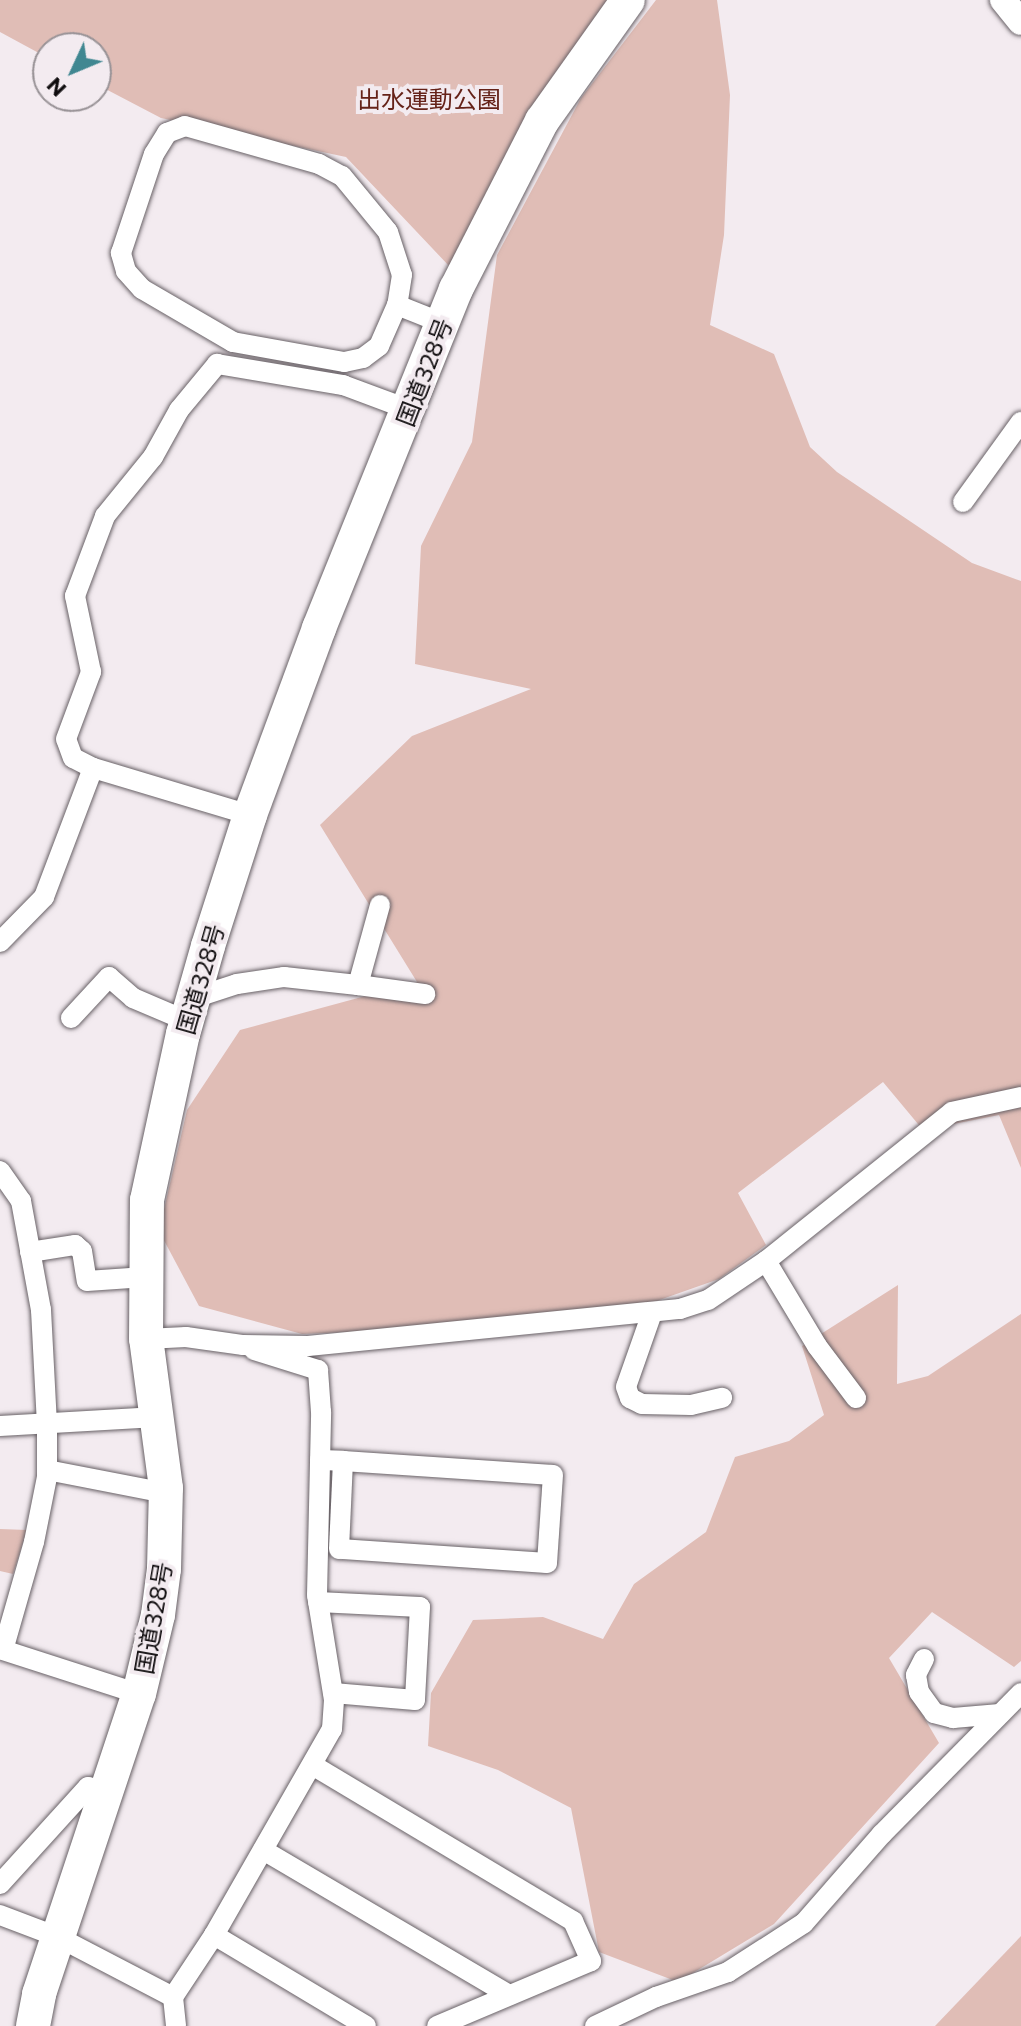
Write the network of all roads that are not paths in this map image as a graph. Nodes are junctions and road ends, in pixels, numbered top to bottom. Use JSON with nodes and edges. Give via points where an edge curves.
{"nodes":[{"id":1,"x":628,"y":0,"type":"edge"},
{"id":2,"x":1003,"y":0,"type":"edge"},
{"id":3,"x":1021,"y":22,"type":"edge"},
{"id":4,"x":397,"y":305,"type":"junction"},
{"id":5,"x":442,"y":323,"type":"junction"},
{"id":6,"x":410,"y":410,"type":"junction"},
{"id":7,"x":1021,"y":422,"type":"edge"},
{"id":8,"x":963,"y":502,"type":"dead end"},
{"id":9,"x":93,"y":768,"type":"junction"},
{"id":10,"x":250,"y":815,"type":"junction"},
{"id":11,"x":380,"y":905,"type":"dead end"},
{"id":12,"x":0,"y":942,"type":"edge"},
{"id":13,"x":358,"y":985,"type":"junction"},
{"id":14,"x":425,"y":994,"type":"dead end"},
{"id":15,"x":190,"y":1009,"type":"junction"},
{"id":16,"x":71,"y":1018,"type":"dead end"},
{"id":17,"x":1021,"y":1097,"type":"edge"},
{"id":18,"x":0,"y":1171,"type":"edge"},
{"id":19,"x":30,"y":1252,"type":"junction"},
{"id":20,"x":766,"y":1261,"type":"junction"},
{"id":21,"x":145,"y":1277,"type":"junction"},
{"id":22,"x":652,"y":1313,"type":"junction"},
{"id":23,"x":146,"y":1339,"type":"junction"},
{"id":24,"x":243,"y":1345,"type":"junction"},
{"id":25,"x":722,"y":1398,"type":"dead end"},
{"id":26,"x":856,"y":1398,"type":"dead end"},
{"id":27,"x":157,"y":1417,"type":"junction"},
{"id":28,"x":47,"y":1424,"type":"junction"},
{"id":29,"x":0,"y":1426,"type":"edge"},
{"id":30,"x":320,"y":1460,"type":"junction"},
{"id":31,"x":343,"y":1461,"type":"junction"},
{"id":32,"x":47,"y":1470,"type":"junction"},
{"id":33,"x":165,"y":1493,"type":"junction"},
{"id":34,"x":318,"y":1602,"type":"junction"},
{"id":35,"x":1,"y":1654,"type":"edge"},
{"id":36,"x":924,"y":1659,"type":"dead end"},
{"id":37,"x":333,"y":1693,"type":"junction"},
{"id":38,"x":1021,"y":1693,"type":"edge"},
{"id":39,"x":139,"y":1694,"type":"junction"},
{"id":40,"x":1000,"y":1714,"type":"junction"},
{"id":41,"x":314,"y":1766,"type":"junction"},
{"id":42,"x":106,"y":1791,"type":"junction"},
{"id":43,"x":263,"y":1850,"type":"junction"},
{"id":44,"x":0,"y":1884,"type":"edge"},
{"id":45,"x":0,"y":1915,"type":"edge"},
{"id":46,"x":214,"y":1935,"type":"junction"},
{"id":47,"x":58,"y":1937,"type":"junction"},
{"id":48,"x":509,"y":1995,"type":"junction"},
{"id":49,"x":173,"y":1997,"type":"junction"},
{"id":50,"x":33,"y":2026,"type":"edge"},
{"id":51,"x":176,"y":2026,"type":"edge"},
{"id":52,"x":366,"y":2026,"type":"edge"},
{"id":53,"x":437,"y":2026,"type":"edge"},
{"id":54,"x":595,"y":2026,"type":"edge"}],
"edges":[{"from":1,"to":5,"type":"highway","name":"国道328号","via":[[542,121]]},
{"from":2,"to":3,"type":"street"},
{"from":4,"to":4,"type":"street","via":[[402,275],[388,232],[342,176],[319,164],[185,126],[167,133],[154,154],[121,253],[126,271],[142,289],[233,342],[344,362],[363,358],[379,346]]},
{"from":4,"to":5,"type":"street"},
{"from":5,"to":6,"type":"highway","name":"国道328号"},
{"from":6,"to":9,"type":"street","via":[[343,385],[257,369],[217,364],[205,375],[153,457],[105,516],[75,596],[91,672],[66,739],[73,758]]},
{"from":6,"to":10,"type":"highway","name":"国道328号","via":[[319,628]]},
{"from":7,"to":8,"type":"street"},
{"from":9,"to":10,"type":"street"},
{"from":9,"to":12,"type":"street","via":[[44,897]]},
{"from":10,"to":15,"type":"highway","name":"国道328号"},
{"from":11,"to":13,"type":"street"},
{"from":13,"to":14,"type":"street"},
{"from":13,"to":15,"type":"street","via":[[284,977],[237,984]]},
{"from":15,"to":16,"type":"street","via":[[133,998],[109,977]]},
{"from":15,"to":21,"type":"highway","name":"国道328号","via":[[147,1200]]},
{"from":17,"to":20,"type":"street","via":[[952,1112]]},
{"from":18,"to":19,"type":"street","via":[[21,1201]]},
{"from":19,"to":21,"type":"street","via":[[75,1245],[82,1251],[87,1281]]},
{"from":19,"to":28,"type":"street","via":[[41,1310]]},
{"from":20,"to":22,"type":"street","via":[[708,1300]]},
{"from":20,"to":26,"type":"street","via":[[817,1346]]},
{"from":21,"to":23,"type":"highway","name":"国道328号"},
{"from":22,"to":24,"type":"street","via":[[364,1342]]},
{"from":22,"to":25,"type":"street","via":[[626,1387],[630,1398],[642,1404],[691,1405]]},
{"from":23,"to":24,"type":"street","via":[[186,1337]]},
{"from":23,"to":27,"type":"highway","name":"国道328号"},
{"from":24,"to":30,"type":"street","via":[[318,1370]]},
{"from":27,"to":28,"type":"street"},
{"from":27,"to":33,"type":"highway","name":"国道328号"},
{"from":28,"to":29,"type":"street"},
{"from":28,"to":32,"type":"street"},
{"from":30,"to":31,"type":"street"},
{"from":30,"to":34,"type":"street"},
{"from":31,"to":31,"type":"street","via":[[553,1475],[547,1563],[339,1549]]},
{"from":32,"to":33,"type":"street"},
{"from":32,"to":35,"type":"street","via":[[34,1542]]},
{"from":33,"to":39,"type":"highway","name":"国道328号","via":[[164,1569]]},
{"from":34,"to":37,"type":"street"},
{"from":34,"to":37,"type":"street","via":[[420,1607],[415,1700]]},
{"from":35,"to":39,"type":"street"},
{"from":36,"to":40,"type":"street","via":[[916,1675],[919,1692],[934,1713],[953,1718]]},
{"from":37,"to":41,"type":"street","via":[[332,1729]]},
{"from":38,"to":40,"type":"street"},
{"from":39,"to":42,"type":"highway","name":"国道328号"},
{"from":40,"to":54,"type":"street","via":[[804,1923],[728,1972]]},
{"from":41,"to":43,"type":"street"},
{"from":41,"to":48,"type":"street","via":[[573,1921],[591,1961]]},
{"from":42,"to":44,"type":"street","via":[[88,1787]]},
{"from":42,"to":47,"type":"highway","name":"国道328号"},
{"from":43,"to":46,"type":"street"},
{"from":43,"to":48,"type":"street"},
{"from":45,"to":47,"type":"street"},
{"from":46,"to":49,"type":"street"},
{"from":46,"to":52,"type":"street"},
{"from":47,"to":49,"type":"street"},
{"from":47,"to":50,"type":"highway","name":"国道328号"},
{"from":48,"to":53,"type":"street"},
{"from":49,"to":51,"type":"street"}]}
